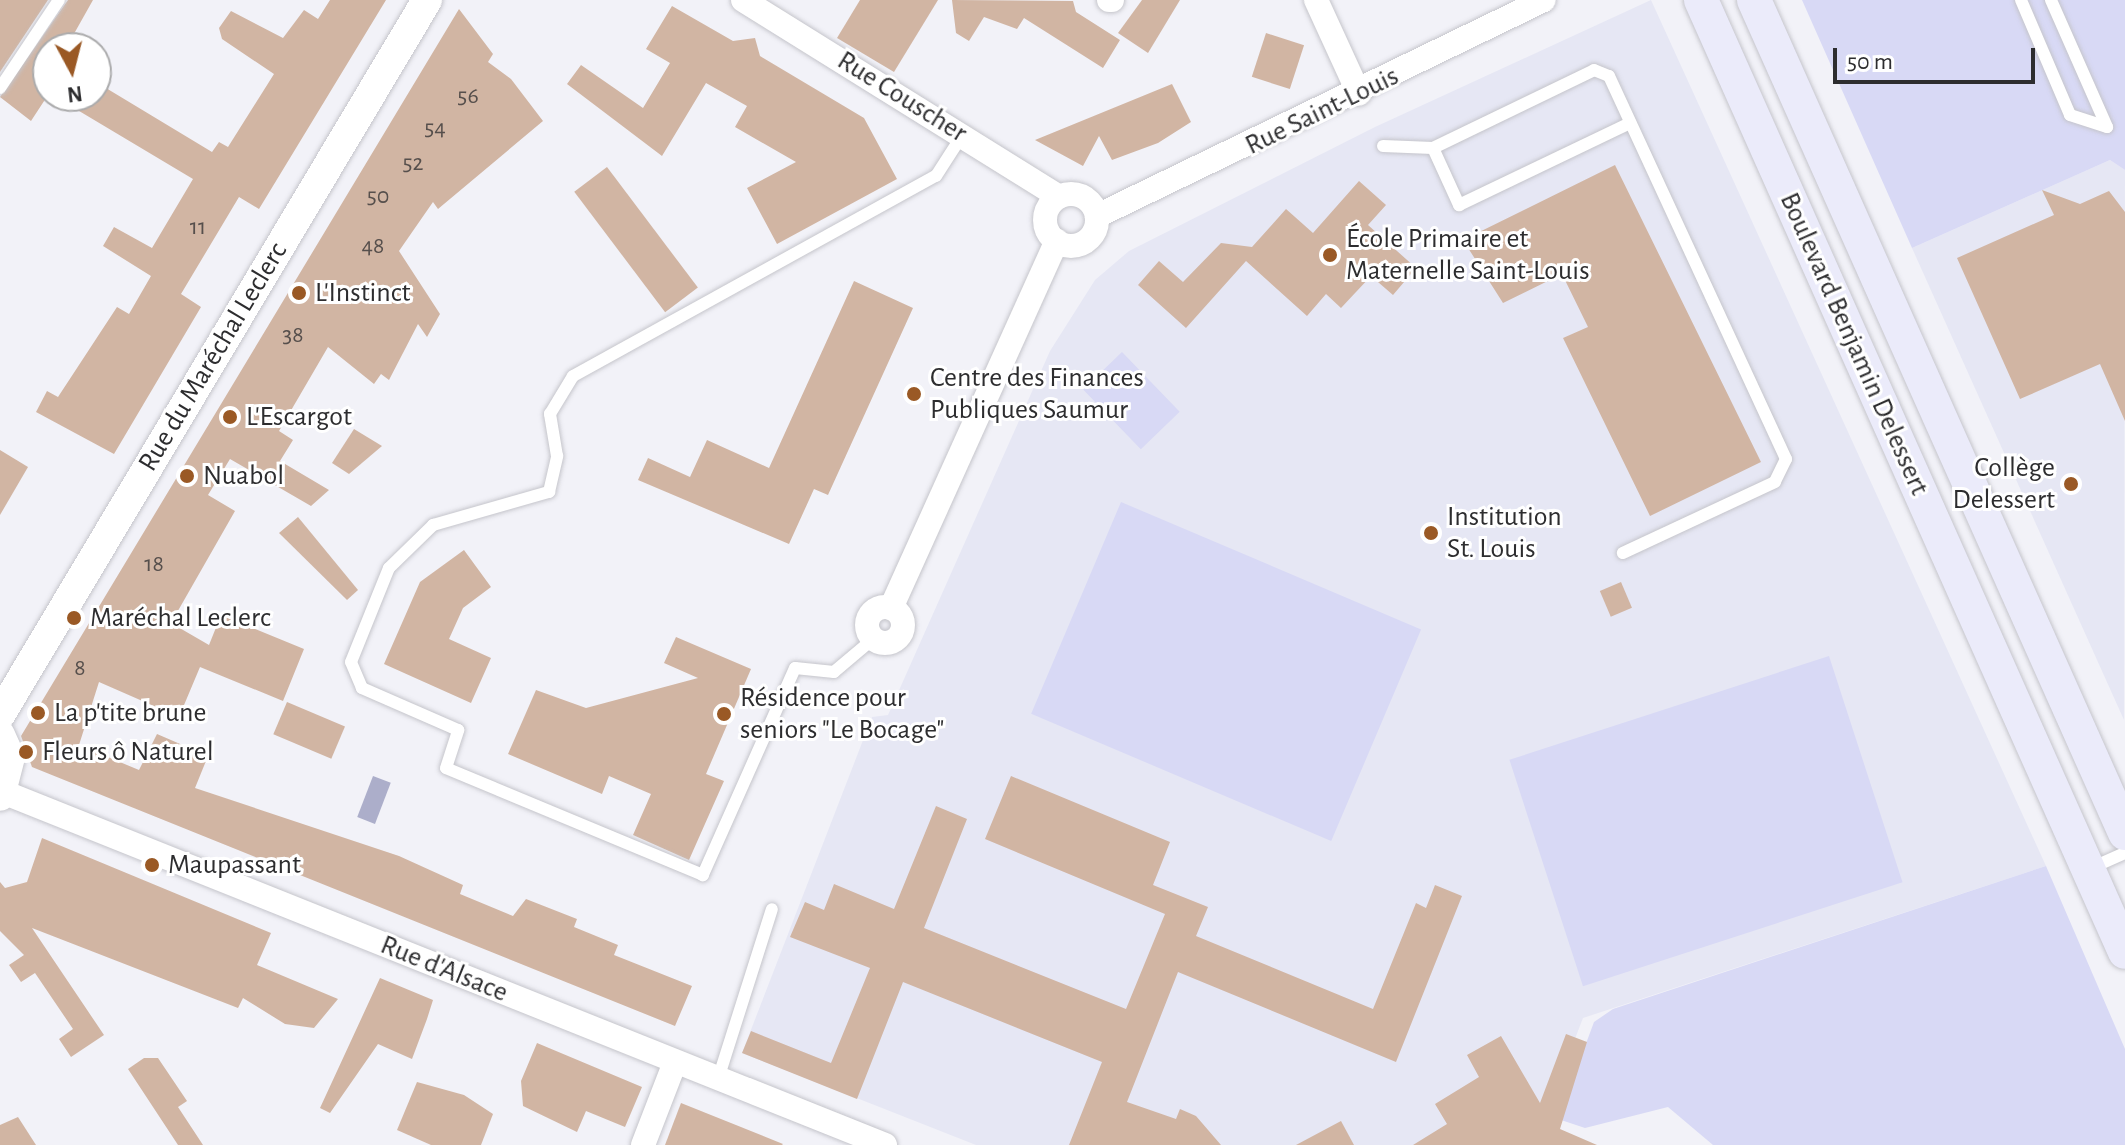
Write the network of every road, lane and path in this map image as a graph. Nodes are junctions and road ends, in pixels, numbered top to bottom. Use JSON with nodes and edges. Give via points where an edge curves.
{"nodes":[{"id":1,"x":59,"y":0,"type":"edge"},
{"id":2,"x":427,"y":0,"type":"edge"},
{"id":3,"x":743,"y":0,"type":"edge"},
{"id":4,"x":1316,"y":0,"type":"edge"},
{"id":5,"x":1544,"y":0,"type":"edge"},
{"id":6,"x":1701,"y":0,"type":"edge"},
{"id":7,"x":1754,"y":0,"type":"edge"},
{"id":8,"x":2021,"y":0,"type":"edge"},
{"id":9,"x":2051,"y":0,"type":"edge"},
{"id":10,"x":0,"y":88,"type":"edge"},
{"id":11,"x":1359,"y":94,"type":"junction"},
{"id":12,"x":1630,"y":123,"type":"junction"},
{"id":13,"x":963,"y":134,"type":"junction"},
{"id":14,"x":1383,"y":146,"type":"dead end"},
{"id":15,"x":1433,"y":148,"type":"junction"},
{"id":16,"x":1059,"y":197,"type":"junction"},
{"id":17,"x":1097,"y":216,"type":"junction"},
{"id":18,"x":1057,"y":241,"type":"junction"},
{"id":19,"x":1623,"y":553,"type":"dead end"},
{"id":20,"x":873,"y":639,"type":"joint"},
{"id":21,"x":0,"y":715,"type":"edge"},
{"id":22,"x":0,"y":735,"type":"edge"},
{"id":23,"x":2,"y":794,"type":"edge"},
{"id":24,"x":2125,"y":833,"type":"edge"},
{"id":25,"x":2125,"y":853,"type":"edge"},
{"id":26,"x":2088,"y":869,"type":"junction"},
{"id":27,"x":772,"y":909,"type":"dead end"},
{"id":28,"x":2125,"y":952,"type":"edge"},
{"id":29,"x":675,"y":1062,"type":"junction"},
{"id":30,"x":718,"y":1079,"type":"junction"},
{"id":31,"x":643,"y":1145,"type":"edge"},
{"id":32,"x":885,"y":1145,"type":"edge"}],
"edges":[{"from":1,"to":10,"type":"lane"},
{"from":2,"to":21,"type":"street","name":"Rue du Maréchal Leclerc"},
{"from":3,"to":13,"type":"street","name":"Rue Couscher"},
{"from":4,"to":11,"type":"street"},
{"from":5,"to":11,"type":"street","name":"Rue Saint-Louis"},
{"from":6,"to":26,"type":"main road","name":"Boulevard Benjamin Delessert"},
{"from":7,"to":24,"type":"main road","name":"Boulevard Benjamin Delessert"},
{"from":8,"to":9,"type":"lane","via":[[2070,115],[2107,127]]},
{"from":11,"to":17,"type":"street","name":"Rue Saint-Louis"},
{"from":12,"to":15,"type":"lane","via":[[1609,76],[1594,70]]},
{"from":12,"to":15,"type":"lane","via":[[1459,205]]},
{"from":12,"to":19,"type":"lane","via":[[1786,459],[1775,482]]},
{"from":13,"to":16,"type":"street","name":"Rue Couscher"},
{"from":13,"to":20,"type":"lane","via":[[936,176],[573,376],[550,414],[557,456],[549,492],[433,525],[389,568],[351,662],[362,688],[458,730],[446,768],[703,875],[795,668],[834,672]]},
{"from":14,"to":15,"type":"lane"},
{"from":16,"to":17,"type":"street","via":[[1080,196]]},
{"from":16,"to":18,"type":"street","via":[[1045,222]]},
{"from":17,"to":18,"type":"street","via":[[1085,242]]},
{"from":18,"to":20,"type":"street","via":[[891,608],[903,620],[900,636]]},
{"from":22,"to":23,"type":"street","via":[[10,757]]},
{"from":23,"to":29,"type":"street","name":"Rue d'Alsace"},
{"from":25,"to":26,"type":"lane"},
{"from":26,"to":28,"type":"main road","name":"Boulevard Benjamin Delessert"},
{"from":27,"to":30,"type":"lane"},
{"from":29,"to":30,"type":"street","name":"Rue d'Alsace"},
{"from":29,"to":31,"type":"street"},
{"from":30,"to":32,"type":"street","name":"Rue d'Alsace"}]}
